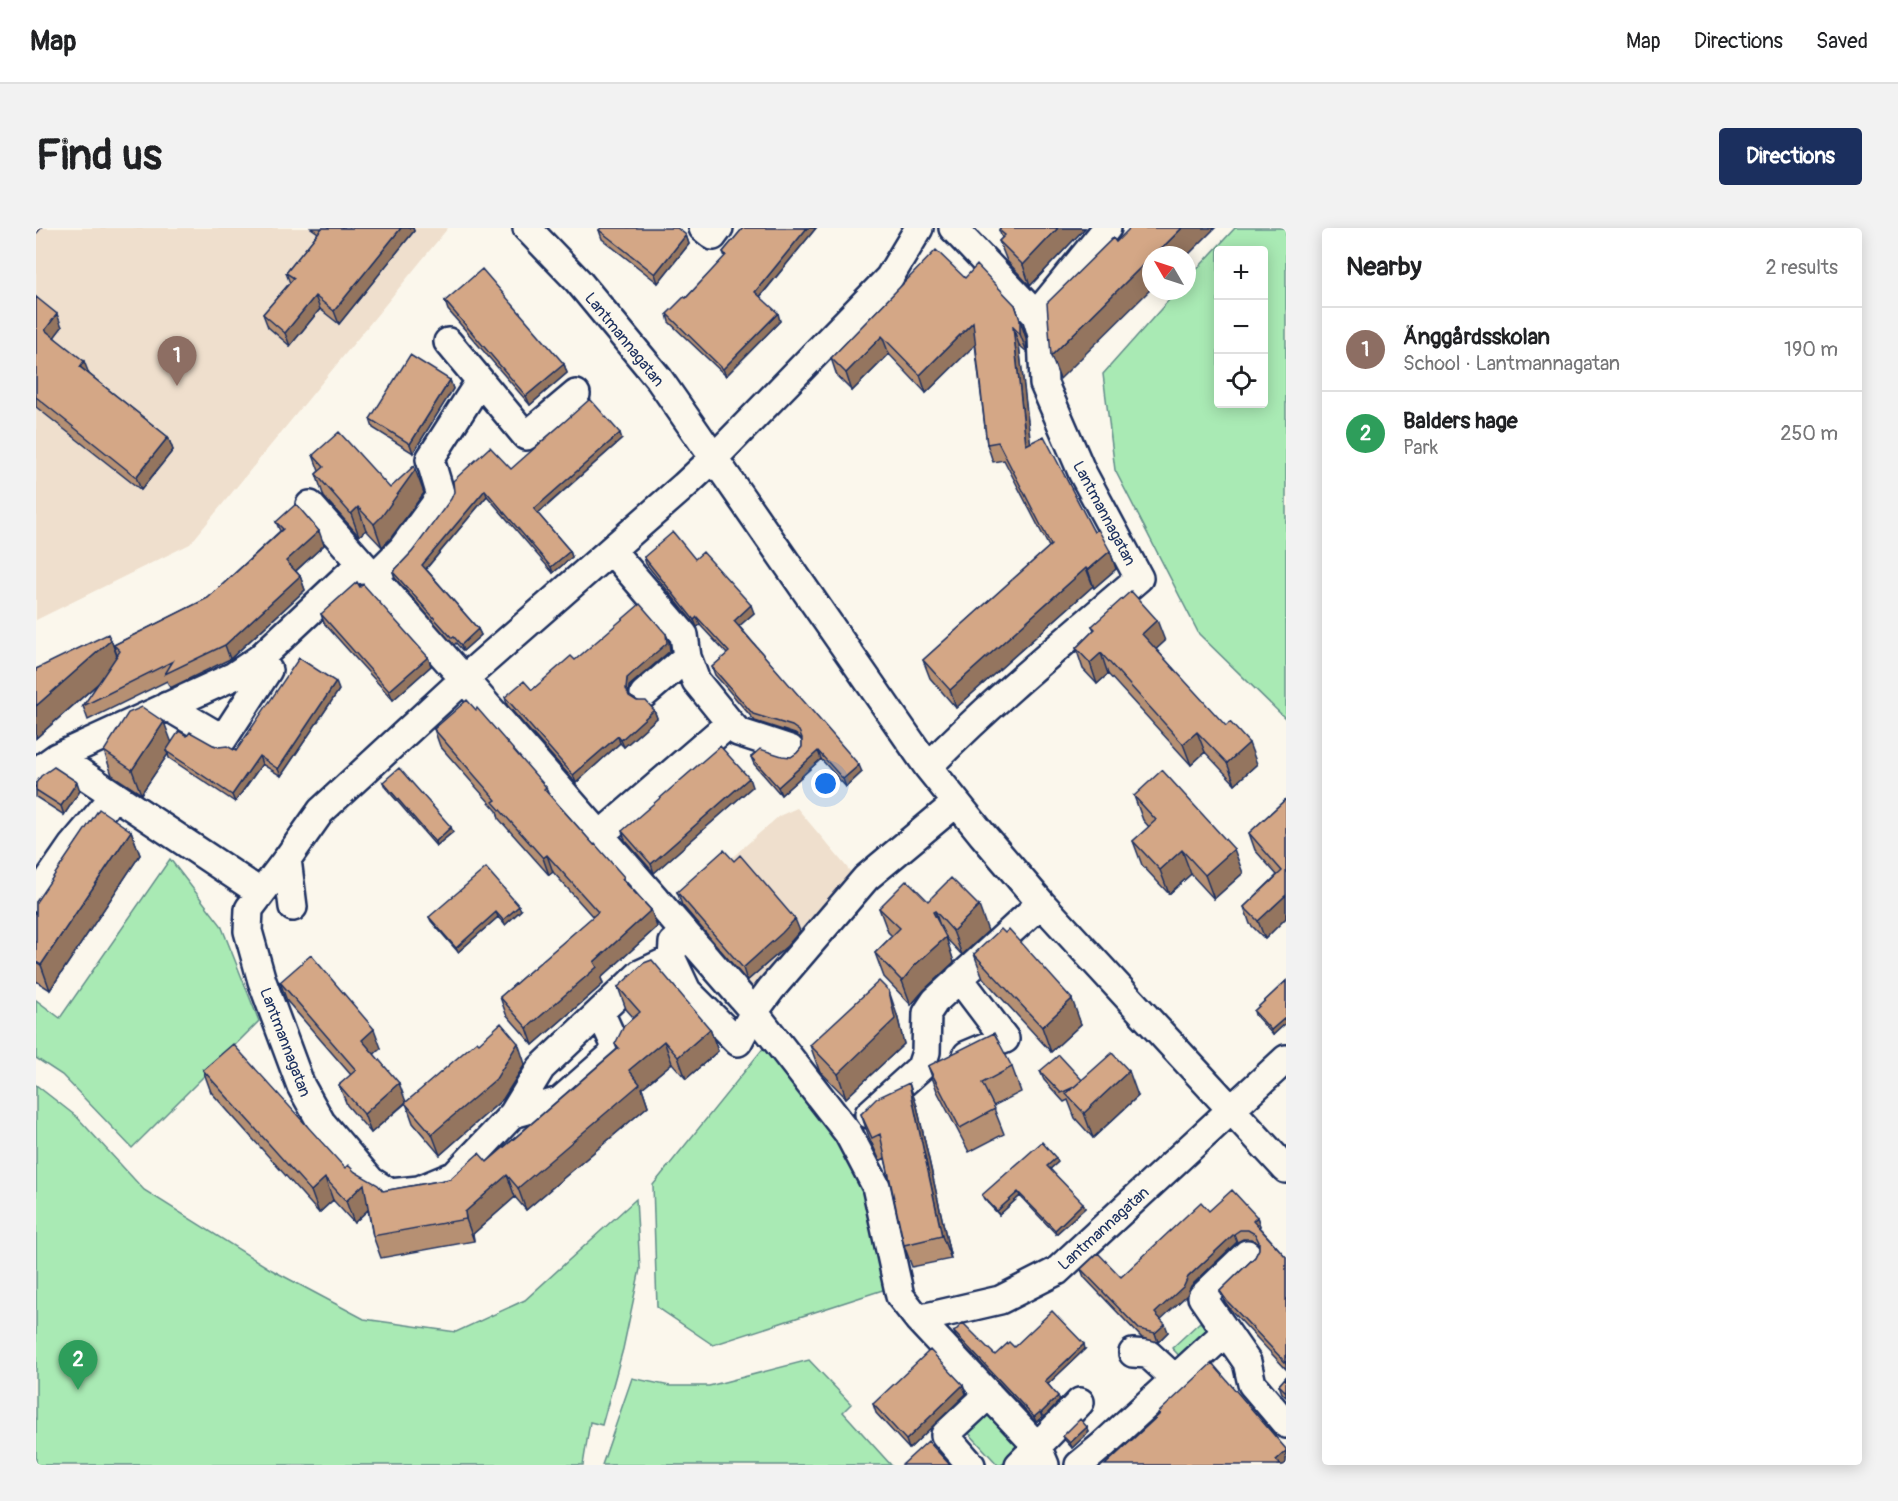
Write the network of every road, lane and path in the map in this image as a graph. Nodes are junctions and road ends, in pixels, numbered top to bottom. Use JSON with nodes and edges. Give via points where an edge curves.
{"nodes":[{"id":1,"x":527,"y":228,"type":"edge"},
{"id":2,"x":703,"y":228,"type":"edge"},
{"id":3,"x":719,"y":228,"type":"edge"},
{"id":4,"x":919,"y":228,"type":"edge"},
{"id":5,"x":953,"y":228,"type":"edge"},
{"id":6,"x":1107,"y":228,"type":"edge"},
{"id":7,"x":1036,"y":315,"type":"junction"},
{"id":8,"x":448,"y":342,"type":"dead end"},
{"id":9,"x":480,"y":381,"type":"junction"},
{"id":10,"x":576,"y":394,"type":"dead end"},
{"id":11,"x":714,"y":458,"type":"junction"},
{"id":12,"x":310,"y":506,"type":"dead end"},
{"id":13,"x":611,"y":550,"type":"junction"},
{"id":14,"x":368,"y":570,"type":"junction"},
{"id":15,"x":687,"y":657,"type":"junction"},
{"id":16,"x":259,"y":658,"type":"junction"},
{"id":17,"x":464,"y":679,"type":"junction"},
{"id":18,"x":644,"y":694,"type":"dead end"},
{"id":19,"x":167,"y":706,"type":"junction"},
{"id":20,"x":730,"y":723,"type":"junction"},
{"id":21,"x":790,"y":749,"type":"dead end"},
{"id":22,"x":46,"y":765,"type":"edge"},
{"id":23,"x":928,"y":767,"type":"junction"},
{"id":24,"x":114,"y":797,"type":"junction"},
{"id":25,"x":956,"y":803,"type":"junction"},
{"id":26,"x":600,"y":835,"type":"junction"},
{"id":27,"x":287,"y":859,"type":"junction"},
{"id":28,"x":261,"y":894,"type":"junction"},
{"id":29,"x":36,"y":897,"type":"edge"},
{"id":30,"x":1041,"y":903,"type":"junction"},
{"id":31,"x":293,"y":907,"type":"dead end"},
{"id":32,"x":674,"y":920,"type":"junction"},
{"id":33,"x":672,"y":959,"type":"junction"},
{"id":34,"x":959,"y":978,"type":"junction"},
{"id":35,"x":600,"y":1012,"type":"junction"},
{"id":36,"x":754,"y":1012,"type":"junction"},
{"id":37,"x":1286,"y":1059,"type":"edge"},
{"id":38,"x":921,"y":1067,"type":"junction"},
{"id":39,"x":1232,"y":1110,"type":"junction"},
{"id":40,"x":513,"y":1114,"type":"junction"},
{"id":41,"x":848,"y":1133,"type":"junction"},
{"id":42,"x":1286,"y":1169,"type":"edge"},
{"id":43,"x":1247,"y":1254,"type":"dead end"},
{"id":44,"x":918,"y":1319,"type":"junction"},
{"id":45,"x":1226,"y":1332,"type":"junction"},
{"id":46,"x":1133,"y":1353,"type":"dead end"},
{"id":47,"x":1175,"y":1379,"type":"junction"},
{"id":48,"x":988,"y":1395,"type":"junction"},
{"id":49,"x":1080,"y":1402,"type":"dead end"},
{"id":50,"x":1286,"y":1425,"type":"edge"},
{"id":51,"x":1034,"y":1459,"type":"edge"},
{"id":52,"x":971,"y":1465,"type":"edge"},
{"id":53,"x":1079,"y":1465,"type":"edge"}],
"edges":[{"from":1,"to":11,"type":"street","name":"Lantmannagatan","via":[[578,281],[652,370]]},
{"from":2,"to":3,"type":"street","via":[[713,236]]},
{"from":4,"to":11,"type":"street","name":"Lantmannagatan","via":[[890,278]]},
{"from":5,"to":7,"type":"street"},
{"from":6,"to":7,"type":"street"},
{"from":7,"to":23,"type":"street","name":"Lantmannagatan","via":[[1042,335],[1044,384],[1082,472],[1139,578],[996,701]]},
{"from":8,"to":9,"type":"street"},
{"from":9,"to":10,"type":"street","via":[[526,436]]},
{"from":9,"to":14,"type":"street","via":[[430,459],[441,496],[402,549]]},
{"from":11,"to":13,"type":"street","name":"Lantmannagatan"},
{"from":11,"to":23,"type":"street","name":"Lantmannagatan"},
{"from":12,"to":14,"type":"street"},
{"from":13,"to":15,"type":"street","via":[[684,634]]},
{"from":13,"to":17,"type":"street","name":"Lantmannagatan"},
{"from":14,"to":16,"type":"street"},
{"from":14,"to":17,"type":"street"},
{"from":15,"to":18,"type":"street"},
{"from":15,"to":20,"type":"street","via":[[696,681]]},
{"from":16,"to":19,"type":"street","via":[[234,676]]},
{"from":16,"to":19,"type":"street","via":[[268,670],[223,739]]},
{"from":17,"to":26,"type":"street"},
{"from":17,"to":27,"type":"street","name":"Lantmannagatan","via":[[321,811]]},
{"from":19,"to":22,"type":"street"},
{"from":20,"to":21,"type":"street","via":[[738,732]]},
{"from":20,"to":26,"type":"street"},
{"from":22,"to":24,"type":"street"},
{"from":23,"to":25,"type":"street","name":"Lantmannagatan"},
{"from":24,"to":28,"type":"street"},
{"from":24,"to":29,"type":"street"},
{"from":25,"to":30,"type":"street","name":"Lantmannagatan"},
{"from":25,"to":36,"type":"street","via":[[866,878]]},
{"from":26,"to":32,"type":"street"},
{"from":27,"to":28,"type":"street","name":"Lantmannagatan"},
{"from":27,"to":31,"type":"street"},
{"from":28,"to":40,"type":"street","name":"Lantmannagatan","via":[[249,909],[248,931],[301,1086],[321,1122],[371,1180],[390,1193],[419,1190],[455,1175]]},
{"from":30,"to":34,"type":"street"},
{"from":30,"to":39,"type":"street","name":"Lantmannagatan"},
{"from":32,"to":33,"type":"street"},
{"from":32,"to":36,"type":"street"},
{"from":33,"to":35,"type":"street","name":"Lantmannagatan","via":[[640,974]]},
{"from":33,"to":36,"type":"street","via":[[687,991],[738,1042]]},
{"from":34,"to":38,"type":"street","via":[[927,1013],[926,1052]]},
{"from":34,"to":38,"type":"street","via":[[1005,1039],[933,1070]]},
{"from":35,"to":40,"type":"street","name":"Lantmannagatan","via":[[541,1068]]},
{"from":35,"to":40,"type":"street","via":[[616,1047],[610,1057],[560,1101]]},
{"from":36,"to":41,"type":"street"},
{"from":37,"to":39,"type":"street","name":"Lantmannagatan"},
{"from":38,"to":41,"type":"street"},
{"from":39,"to":42,"type":"street","name":"Lantmannagatan"},
{"from":39,"to":44,"type":"street","name":"Lantmannagatan","via":[[1057,1271],[1000,1300]]},
{"from":41,"to":44,"type":"street","via":[[876,1186],[900,1296]]},
{"from":43,"to":45,"type":"street","via":[[1202,1297]]},
{"from":44,"to":48,"type":"street"},
{"from":45,"to":47,"type":"street"},
{"from":45,"to":50,"type":"street","via":[[1247,1362],[1252,1384]]},
{"from":46,"to":47,"type":"street","via":[[1148,1354]]},
{"from":47,"to":53,"type":"street"},
{"from":48,"to":51,"type":"street"},
{"from":48,"to":52,"type":"street","via":[[945,1435]]},
{"from":49,"to":51,"type":"street"}]}
